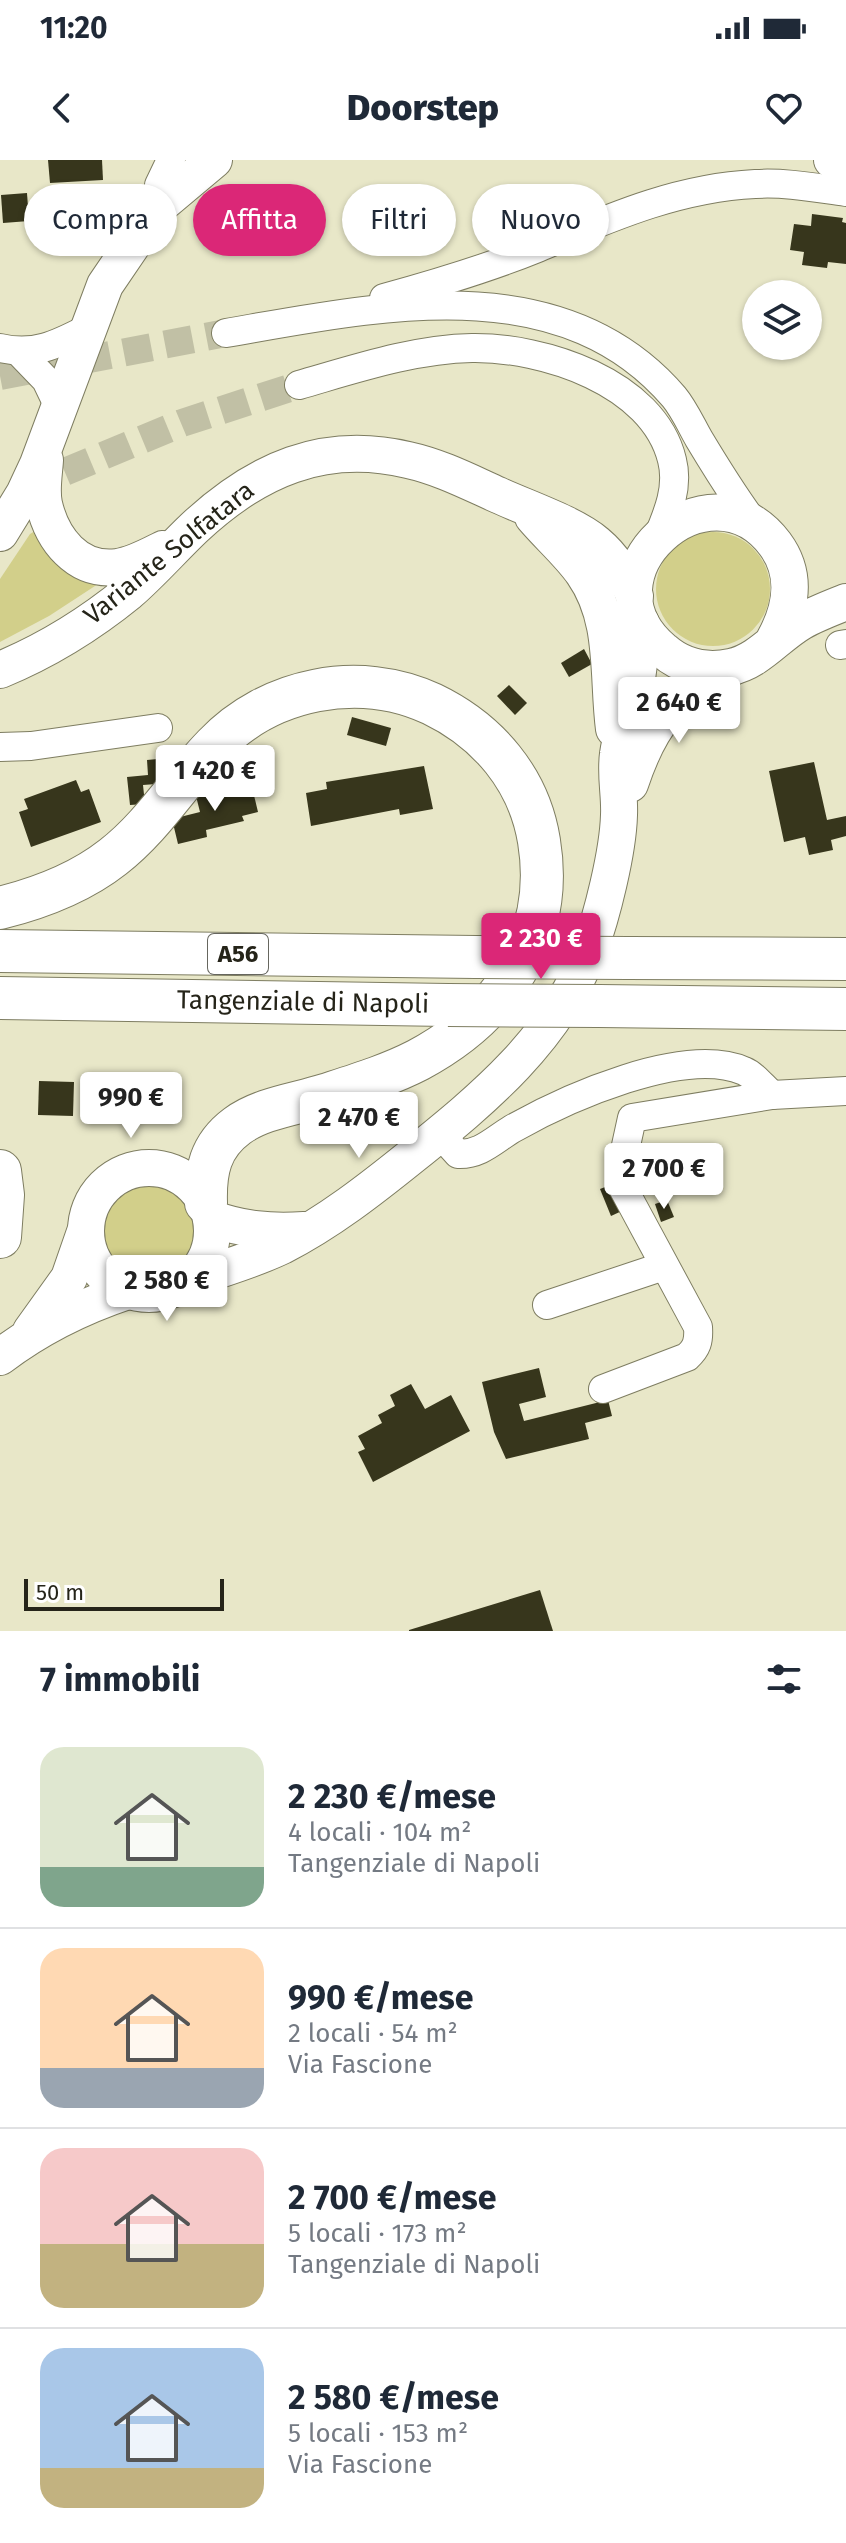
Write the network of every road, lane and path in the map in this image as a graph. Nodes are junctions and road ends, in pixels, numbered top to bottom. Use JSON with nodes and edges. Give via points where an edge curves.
{"nodes":[{"id":1,"x":171,"y":160,"type":"edge"},
{"id":2,"x":214,"y":160,"type":"edge"},
{"id":3,"x":832,"y":160,"type":"edge"},
{"id":4,"x":846,"y":163,"type":"edge"},
{"id":5,"x":159,"y":184,"type":"edge"},
{"id":6,"x":177,"y":191,"type":"edge"},
{"id":7,"x":846,"y":192,"type":"edge"},
{"id":8,"x":125,"y":256,"type":"edge"},
{"id":9,"x":314,"y":318,"type":"junction"},
{"id":10,"x":87,"y":329,"type":"junction"},
{"id":11,"x":226,"y":333,"type":"tunnel mouth"},
{"id":12,"x":10,"y":350,"type":"edge"},
{"id":13,"x":299,"y":385,"type":"tunnel mouth"},
{"id":14,"x":54,"y":418,"type":"junction"},
{"id":15,"x":524,"y":507,"type":"junction"},
{"id":16,"x":756,"y":526,"type":"junction"},
{"id":17,"x":195,"y":527,"type":"junction"},
{"id":18,"x":0,"y":533,"type":"edge"},
{"id":19,"x":658,"y":537,"type":"junction"},
{"id":20,"x":846,"y":602,"type":"edge"},
{"id":21,"x":638,"y":610,"type":"junction"},
{"id":22,"x":774,"y":640,"type":"junction"},
{"id":23,"x":734,"y":666,"type":"junction"},
{"id":24,"x":0,"y":670,"type":"edge"},
{"id":25,"x":158,"y":728,"type":"dead end"},
{"id":26,"x":0,"y":747,"type":"edge"},
{"id":27,"x":618,"y":752,"type":"junction"},
{"id":28,"x":619,"y":816,"type":"junction"},
{"id":29,"x":0,"y":908,"type":"edge"},
{"id":30,"x":0,"y":951,"type":"edge"},
{"id":31,"x":846,"y":959,"type":"edge"},
{"id":32,"x":0,"y":998,"type":"edge"},
{"id":33,"x":846,"y":1009,"type":"edge"},
{"id":34,"x":846,"y":1091,"type":"edge"},
{"id":35,"x":772,"y":1095,"type":"junction"},
{"id":36,"x":440,"y":1134,"type":"junction"},
{"id":37,"x":0,"y":1171,"type":"edge"},
{"id":38,"x":208,"y":1210,"type":"junction"},
{"id":39,"x":310,"y":1230,"type":"junction"},
{"id":40,"x":85,"y":1232,"type":"junction"},
{"id":41,"x":0,"y":1237,"type":"edge"},
{"id":42,"x":664,"y":1266,"type":"junction"},
{"id":43,"x":191,"y":1279,"type":"junction"},
{"id":44,"x":128,"y":1291,"type":"junction"},
{"id":45,"x":547,"y":1305,"type":"dead end"},
{"id":46,"x":14,"y":1346,"type":"edge"},
{"id":47,"x":603,"y":1389,"type":"dead end"}],
"edges":[{"from":1,"to":5,"type":"street"},
{"from":2,"to":6,"type":"main road"},
{"from":3,"to":4,"type":"main road"},
{"from":7,"to":9,"type":"street","via":[[757,183],[677,195],[477,271]]},
{"from":8,"to":10,"type":"main road","via":[[105,285]]},
{"from":9,"to":11,"type":"street"},
{"from":9,"to":16,"type":"street","via":[[462,306],[509,308],[568,322],[648,370],[676,400]]},
{"from":10,"to":12,"type":"street","via":[[59,344]]},
{"from":10,"to":14,"type":"main road"},
{"from":12,"to":14,"type":"street","via":[[46,380]]},
{"from":13,"to":19,"type":"street","via":[[408,357],[471,348],[522,351],[570,364],[638,407],[667,445],[673,463],[672,500]]},
{"from":14,"to":17,"type":"main road","via":[[44,502],[51,526],[71,554],[86,563],[118,567],[139,561]]},
{"from":14,"to":18,"type":"main road","via":[[24,494]]},
{"from":15,"to":17,"type":"main road","name":"Variante Solfatara","via":[[419,463],[348,453],[270,473]]},
{"from":15,"to":21,"type":"main road","name":"Variante Solfatara","via":[[594,541],[617,565]]},
{"from":15,"to":27,"type":"main road","via":[[584,574],[596,598],[611,662]]},
{"from":16,"to":19,"type":"main road","via":[[736,517],[705,514],[675,524]]},
{"from":16,"to":22,"type":"main road","via":[[775,543],[787,566],[787,617]]},
{"from":17,"to":24,"type":"main road","name":"Variante Solfatara","via":[[107,609]]},
{"from":19,"to":21,"type":"main road","via":[[640,564]]},
{"from":20,"to":22,"type":"main road","name":"Variante Solfatara"},
{"from":21,"to":23,"type":"main road","name":"Variante Solfatara","via":[[653,642],[670,657],[712,670]]},
{"from":21,"to":27,"type":"main road","via":[[638,674]]},
{"from":22,"to":23,"type":"main road","name":"Variante Solfatara","via":[[757,656]]},
{"from":23,"to":28,"type":"main road","via":[[688,691],[656,726],[642,749]]},
{"from":25,"to":26,"type":"street"},
{"from":27,"to":28,"type":"main road"},
{"from":28,"to":36,"type":"main road","via":[[597,927],[568,995],[512,1069]]},
{"from":29,"to":38,"type":"highway","via":[[62,888],[112,858],[216,743],[258,711],[294,696],[358,686],[415,697],[475,730],[505,758],[533,819],[543,872],[532,934],[503,993],[453,1038],[416,1061],[240,1123],[211,1156],[205,1176]]},
{"from":30,"to":31,"type":"highway","name":"Tangenziale di Napoli","number":"A56","bridge":true},
{"from":32,"to":33,"type":"highway","name":"Tangenziale di Napoli","number":"A56","bridge":true},
{"from":34,"to":35,"type":"street"},
{"from":35,"to":36,"type":"street","via":[[747,1072],[695,1065],[649,1072],[580,1095],[473,1154],[458,1154]]},
{"from":35,"to":42,"type":"street","via":[[632,1118],[620,1173],[623,1188]]},
{"from":36,"to":39,"type":"main road"},
{"from":37,"to":41,"type":"highway"},
{"from":38,"to":39,"type":"main road","via":[[234,1227]]},
{"from":38,"to":40,"type":"main road","via":[[195,1187],[180,1176],[162,1169],[134,1170],[108,1182],[96,1196]]},
{"from":38,"to":43,"type":"main road","via":[[213,1235]]},
{"from":39,"to":43,"type":"main road","via":[[246,1261]]},
{"from":40,"to":44,"type":"main road","via":[[97,1268]]},
{"from":40,"to":46,"type":"main road","via":[[69,1278]]},
{"from":42,"to":45,"type":"street"},
{"from":42,"to":47,"type":"street","via":[[698,1327],[695,1350]]},
{"from":43,"to":44,"type":"main road","via":[[161,1294]]},
{"from":44,"to":46,"type":"main road","via":[[86,1306]]}]}
